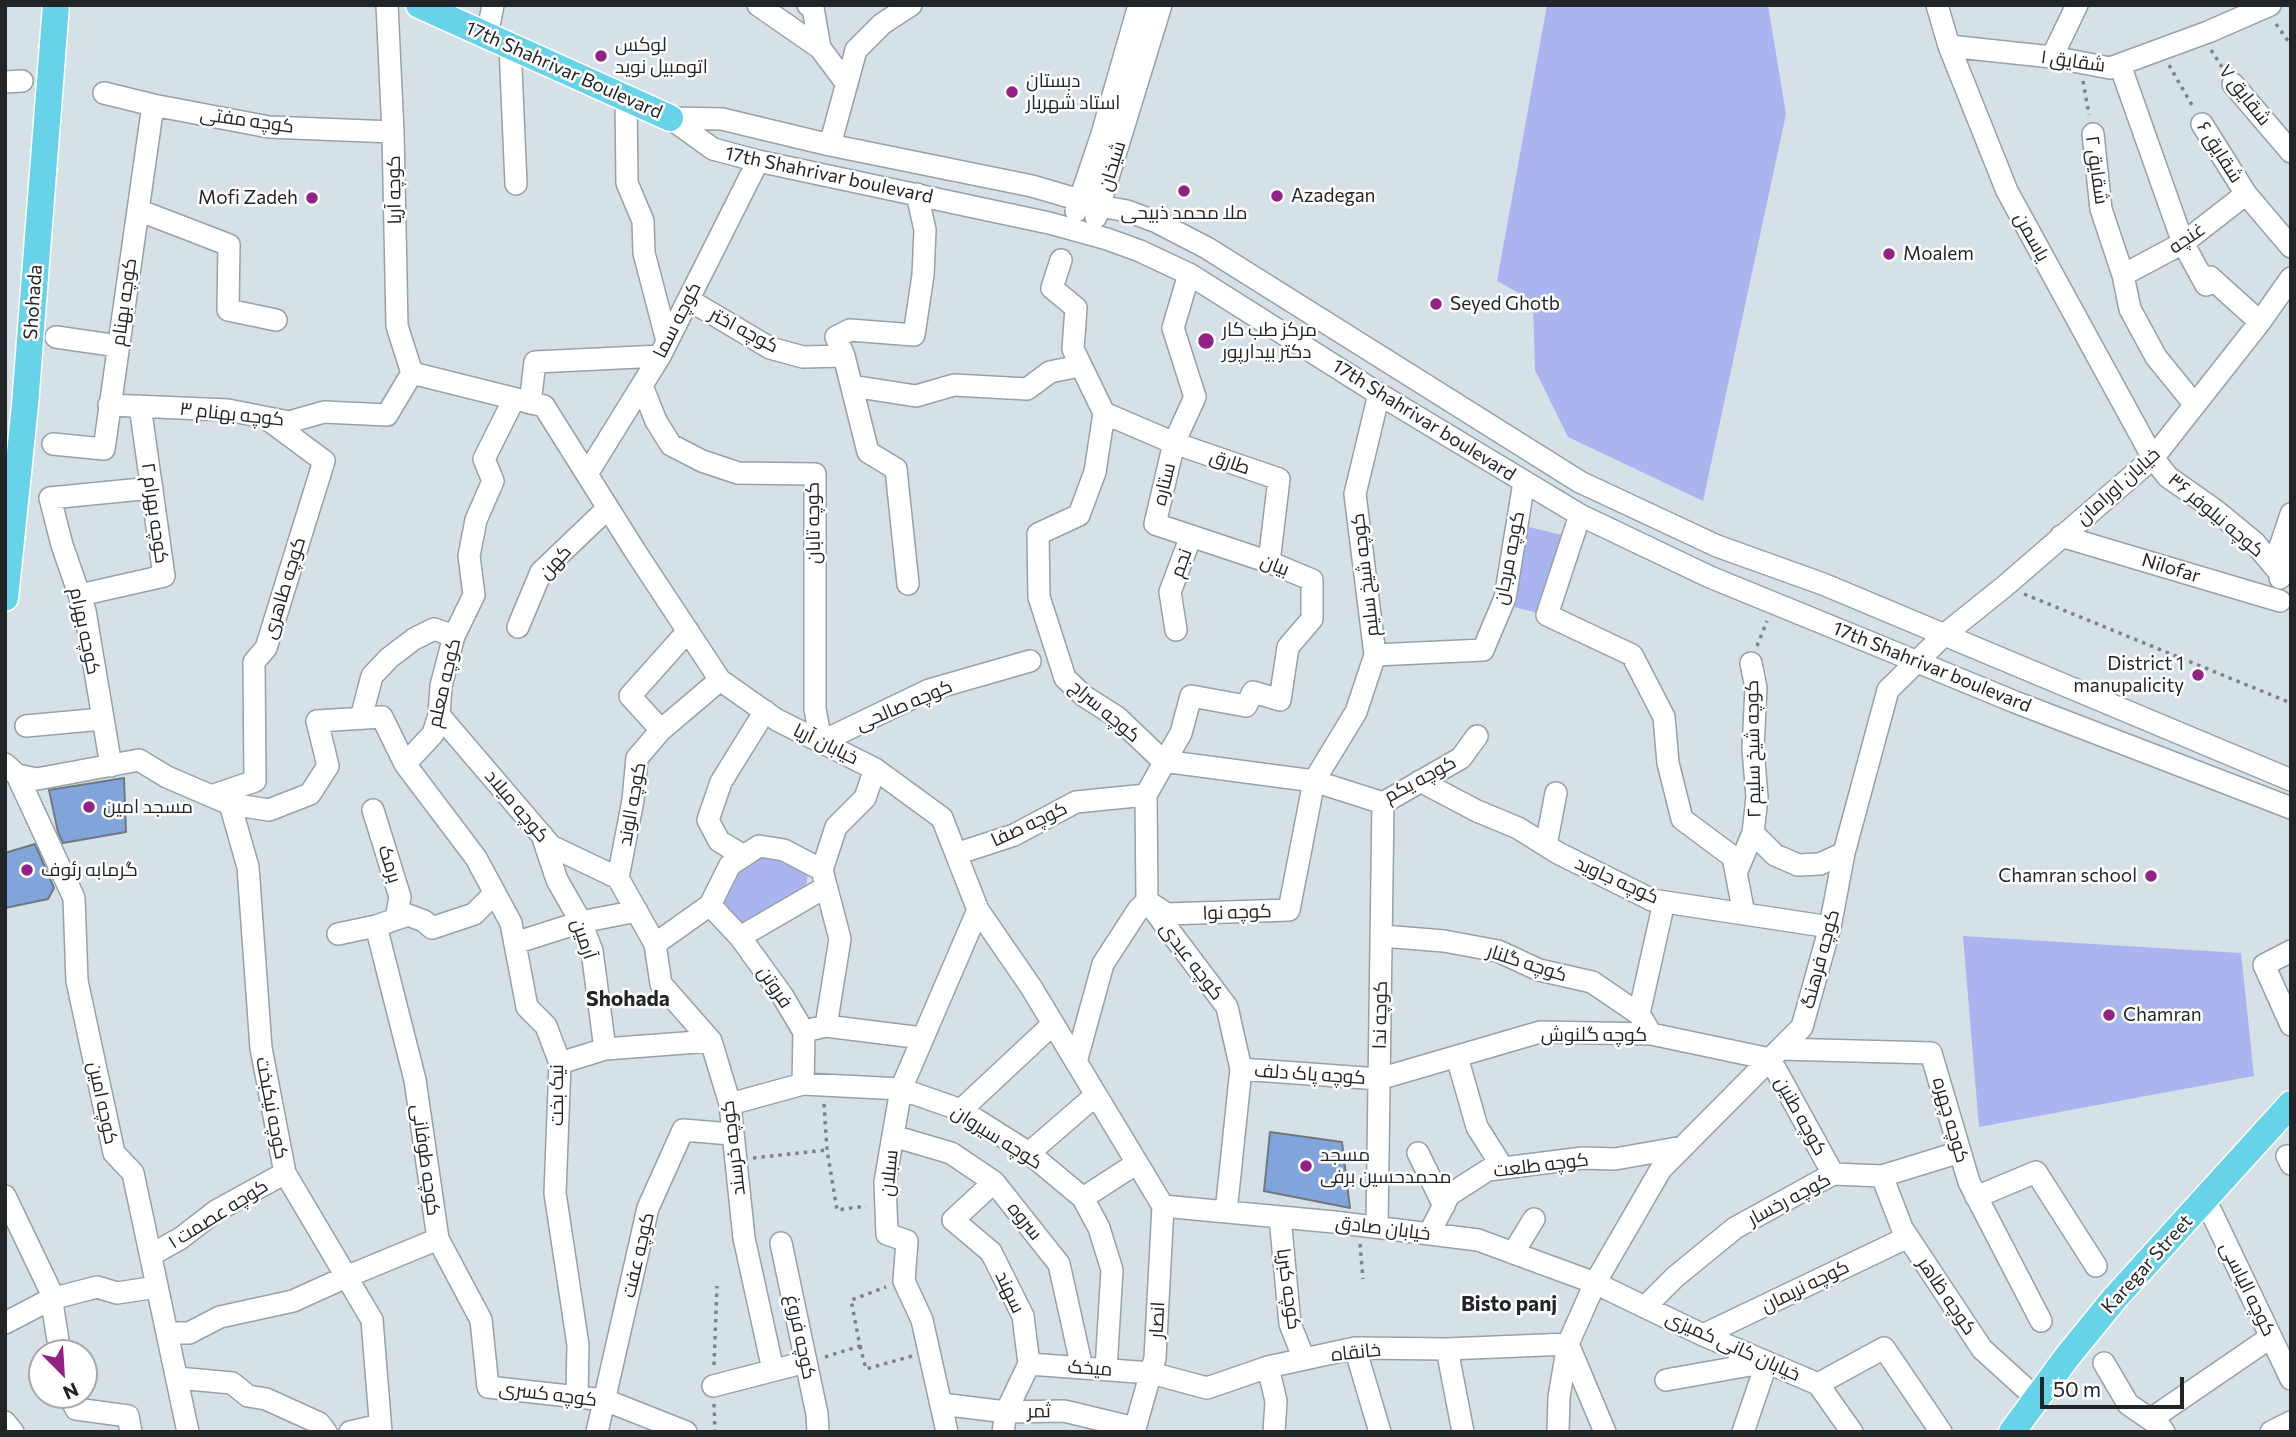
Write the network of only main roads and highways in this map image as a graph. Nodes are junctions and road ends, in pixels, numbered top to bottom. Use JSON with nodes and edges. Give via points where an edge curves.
{"nodes":[{"id":1,"x":55,"y":5,"type":"edge"},
{"id":2,"x":419,"y":5,"type":"edge"},
{"id":3,"x":670,"y":118,"type":"road end"},
{"id":4,"x":13,"y":435,"type":"edge"},
{"id":5,"x":5,"y":597,"type":"edge"},
{"id":6,"x":2291,"y":1104,"type":"edge"},
{"id":7,"x":2020,"y":1428,"type":"edge"}],
"edges":[{"from":1,"to":4,"type":"main road","name":"Shohada"},
{"from":2,"to":3,"type":"main road","name":"17th Shahrivar Boulevard"},
{"from":4,"to":5,"type":"main road","name":"Shohada"},
{"from":6,"to":7,"type":"main road","name":"Karegar Street","via":[[2115,1298],[2036,1398]]}]}
